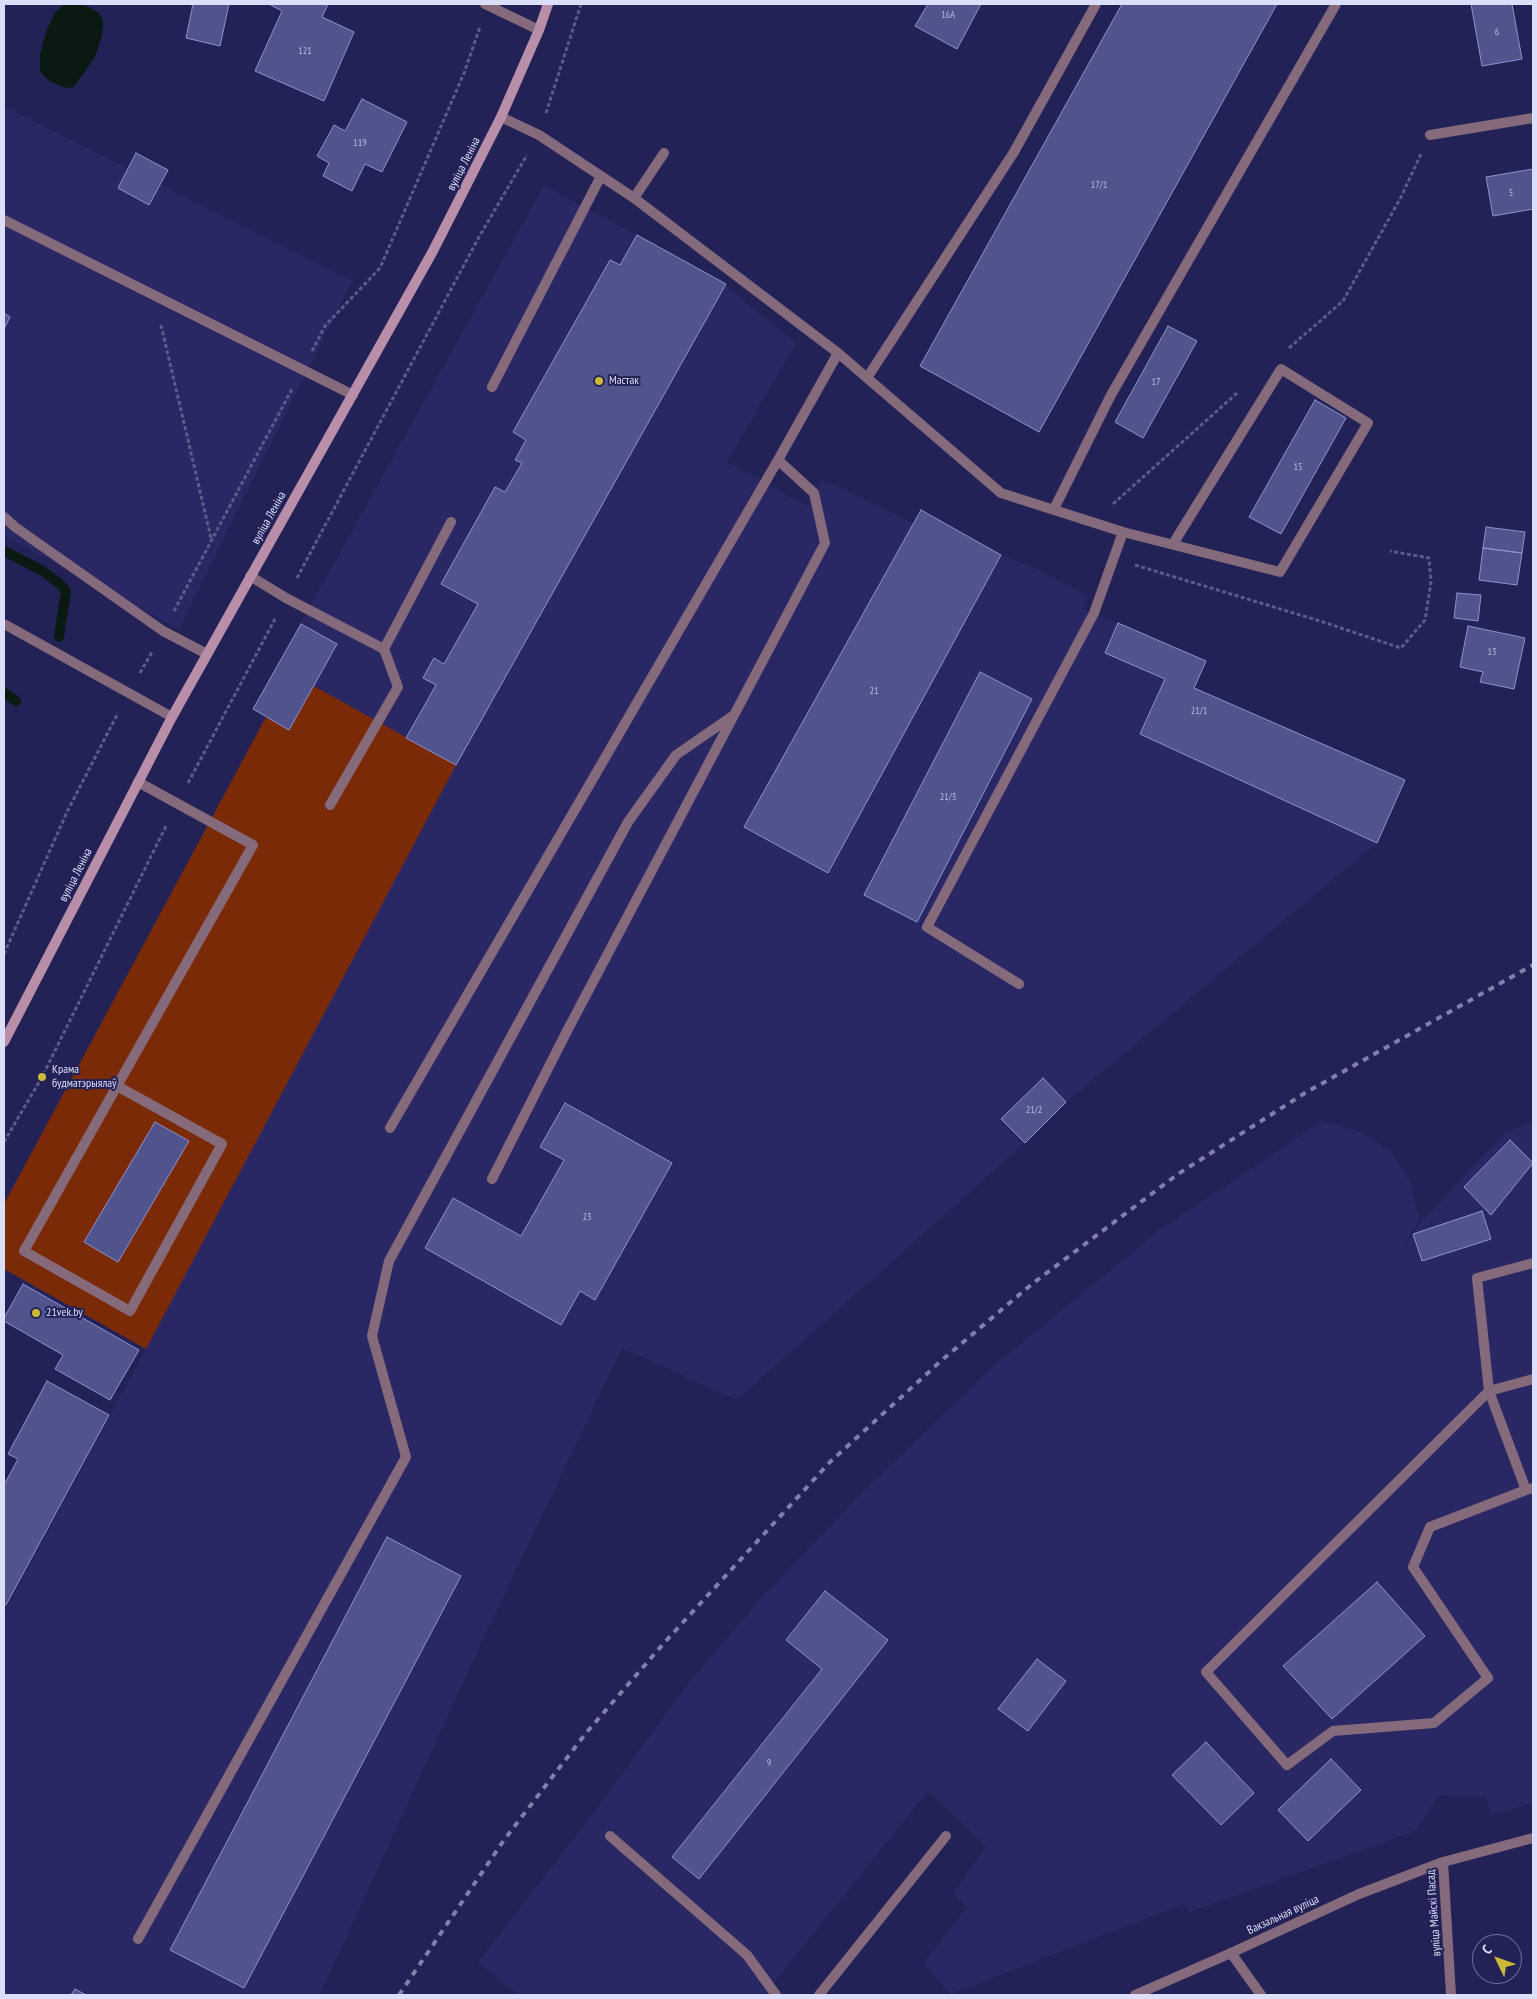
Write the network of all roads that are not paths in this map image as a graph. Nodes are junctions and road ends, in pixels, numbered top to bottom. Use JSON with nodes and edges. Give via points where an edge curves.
{"nodes":[{"id":1,"x":548,"y":4,"type":"edge"},
{"id":2,"x":1096,"y":4,"type":"edge"},
{"id":3,"x":1336,"y":4,"type":"edge"},
{"id":4,"x":486,"y":5,"type":"edge"},
{"id":5,"x":539,"y":30,"type":"junction"},
{"id":6,"x":501,"y":117,"type":"junction"},
{"id":7,"x":1533,"y":118,"type":"edge"},
{"id":8,"x":1430,"y":135,"type":"road end"},
{"id":9,"x":664,"y":153,"type":"dead end"},
{"id":10,"x":601,"y":176,"type":"junction"},
{"id":11,"x":634,"y":198,"type":"junction"},
{"id":12,"x":4,"y":220,"type":"edge"},
{"id":13,"x":838,"y":353,"type":"junction"},
{"id":14,"x":866,"y":378,"type":"junction"},
{"id":15,"x":492,"y":387,"type":"dead end"},
{"id":16,"x":353,"y":395,"type":"junction"},
{"id":17,"x":778,"y":460,"type":"junction"},
{"id":18,"x":1054,"y":509,"type":"junction"},
{"id":19,"x":4,"y":517,"type":"edge"},
{"id":20,"x":451,"y":522,"type":"dead end"},
{"id":21,"x":1122,"y":532,"type":"junction"},
{"id":22,"x":1173,"y":544,"type":"junction"},
{"id":23,"x":250,"y":576,"type":"junction"},
{"id":24,"x":4,"y":624,"type":"edge"},
{"id":25,"x":384,"y":649,"type":"junction"},
{"id":26,"x":207,"y":654,"type":"junction"},
{"id":27,"x":734,"y":715,"type":"junction"},
{"id":28,"x":172,"y":717,"type":"junction"},
{"id":29,"x":138,"y":782,"type":"junction"},
{"id":30,"x":330,"y":805,"type":"dead end"},
{"id":31,"x":1019,"y":984,"type":"dead end"},
{"id":32,"x":4,"y":1042,"type":"edge"},
{"id":33,"x":117,"y":1086,"type":"junction"},
{"id":34,"x":390,"y":1128,"type":"dead end"},
{"id":35,"x":492,"y":1178,"type":"dead end"},
{"id":36,"x":1533,"y":1263,"type":"edge"},
{"id":37,"x":1533,"y":1379,"type":"edge"},
{"id":38,"x":1488,"y":1391,"type":"junction"},
{"id":39,"x":1530,"y":1489,"type":"edge"},
{"id":40,"x":610,"y":1836,"type":"dead end"},
{"id":41,"x":946,"y":1836,"type":"dead end"},
{"id":42,"x":1533,"y":1838,"type":"edge"},
{"id":43,"x":1443,"y":1862,"type":"junction"},
{"id":44,"x":138,"y":1939,"type":"dead end"},
{"id":45,"x":1231,"y":1953,"type":"junction"},
{"id":46,"x":776,"y":1995,"type":"edge"},
{"id":47,"x":819,"y":1995,"type":"edge"},
{"id":48,"x":1135,"y":1995,"type":"edge"},
{"id":49,"x":1261,"y":1995,"type":"edge"},
{"id":50,"x":1452,"y":1995,"type":"edge"}],
"edges":[{"from":1,"to":5,"type":"main road","name":"вуліца Леніна"},
{"from":2,"to":14,"type":"street","via":[[1014,152]]},
{"from":3,"to":18,"type":"street","via":[[1111,395]]},
{"from":4,"to":5,"type":"street"},
{"from":5,"to":6,"type":"main road","name":"вуліца Леніна"},
{"from":6,"to":10,"type":"street","via":[[539,135]]},
{"from":6,"to":16,"type":"main road","name":"вуліца Леніна","via":[[433,251]]},
{"from":7,"to":8,"type":"street"},
{"from":9,"to":11,"type":"street"},
{"from":10,"to":11,"type":"street"},
{"from":10,"to":15,"type":"street"},
{"from":11,"to":13,"type":"street"},
{"from":12,"to":16,"type":"street"},
{"from":13,"to":14,"type":"street"},
{"from":13,"to":17,"type":"street"},
{"from":14,"to":18,"type":"street","via":[[1002,493]]},
{"from":16,"to":23,"type":"main road","name":"вуліца Леніна"},
{"from":17,"to":27,"type":"street","via":[[814,493],[825,543]]},
{"from":17,"to":34,"type":"street"},
{"from":18,"to":21,"type":"street"},
{"from":19,"to":26,"type":"street","via":[[163,631]]},
{"from":20,"to":25,"type":"street"},
{"from":21,"to":22,"type":"street"},
{"from":21,"to":31,"type":"street","via":[[1094,612],[927,927]]},
{"from":22,"to":22,"type":"street","via":[[1280,572],[1368,423],[1281,369]]},
{"from":23,"to":25,"type":"street"},
{"from":23,"to":26,"type":"main road","name":"вуліца Леніна"},
{"from":24,"to":28,"type":"street"},
{"from":25,"to":30,"type":"street","via":[[398,687]]},
{"from":26,"to":28,"type":"main road","name":"вуліца Леніна"},
{"from":27,"to":35,"type":"street"},
{"from":27,"to":44,"type":"street","via":[[676,755],[628,822],[390,1261],[372,1336],[406,1457]]},
{"from":28,"to":29,"type":"main road","name":"вуліца Леніна"},
{"from":29,"to":32,"type":"main road","name":"вуліца Леніна"},
{"from":29,"to":33,"type":"street","via":[[253,845]]},
{"from":33,"to":33,"type":"street","via":[[24,1251],[130,1311],[222,1144]]},
{"from":36,"to":38,"type":"street","via":[[1477,1278]]},
{"from":37,"to":38,"type":"street"},
{"from":38,"to":39,"type":"street"},
{"from":38,"to":39,"type":"street","via":[[1206,1672],[1287,1765],[1333,1731],[1434,1722],[1488,1678],[1412,1567],[1430,1527]]},
{"from":40,"to":46,"type":"street","via":[[746,1955]]},
{"from":41,"to":47,"type":"street"},
{"from":42,"to":43,"type":"street","name":"вуліца Майскі Пасад"},
{"from":43,"to":45,"type":"street","name":"Вакзальная вуліца","via":[[1359,1894]]},
{"from":43,"to":50,"type":"street","name":"вуліца Майскі Пасад"},
{"from":45,"to":48,"type":"street","name":"Вакзальная вуліца"},
{"from":45,"to":49,"type":"street"}]}
